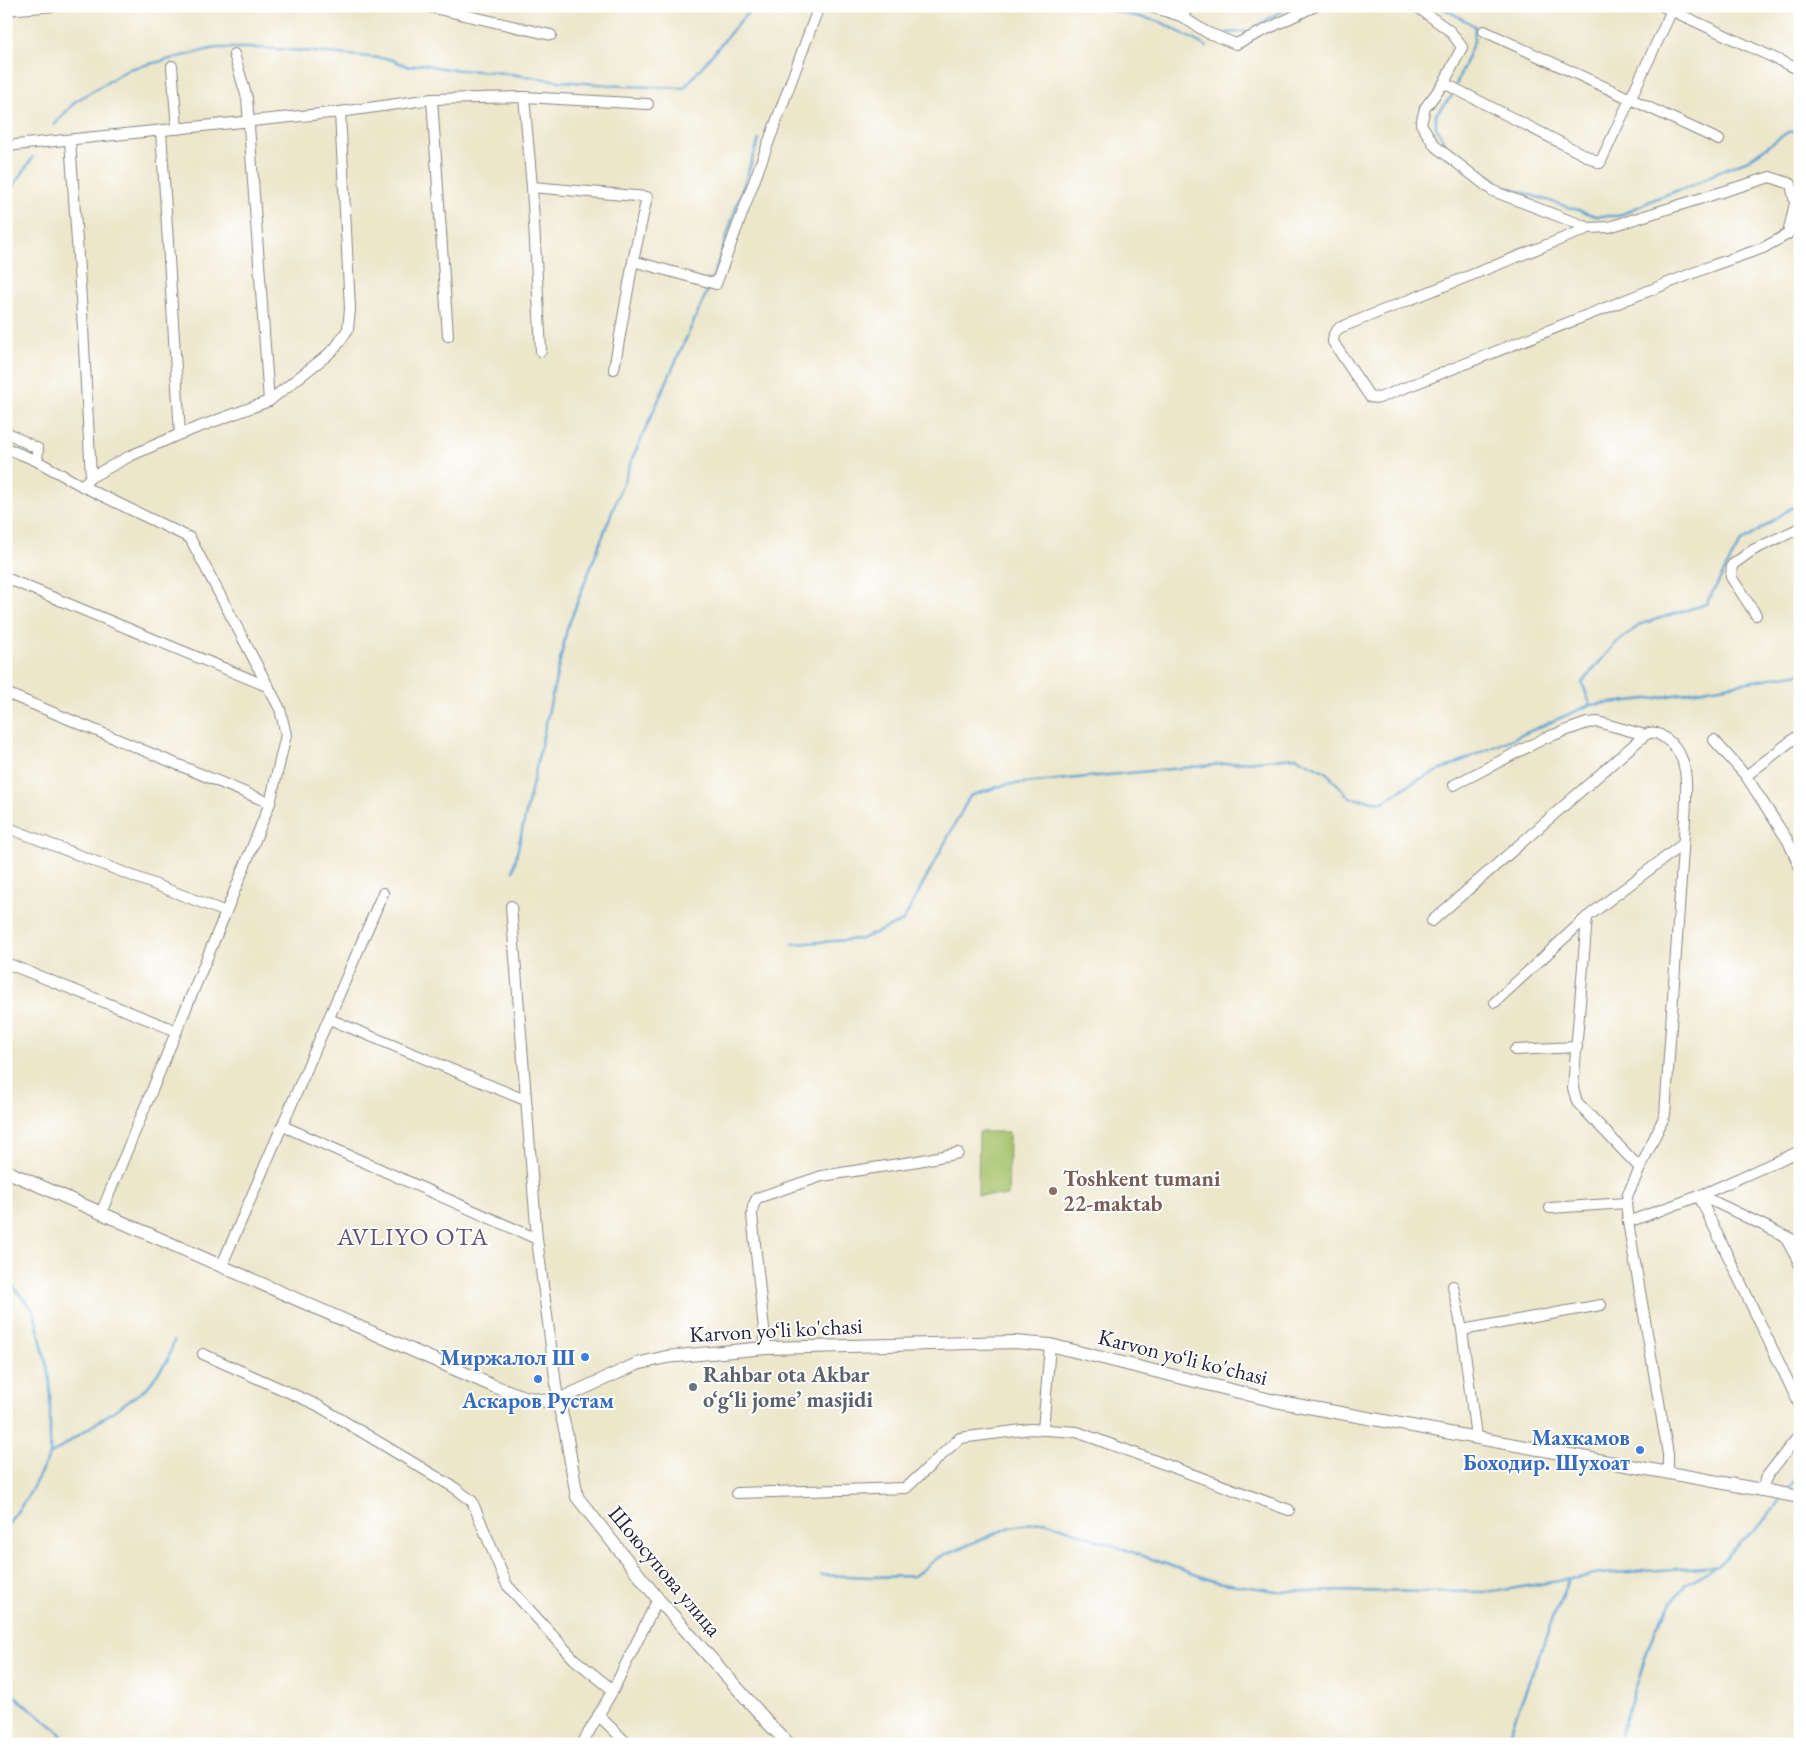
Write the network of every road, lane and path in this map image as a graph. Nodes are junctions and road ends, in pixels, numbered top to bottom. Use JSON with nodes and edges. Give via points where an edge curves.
{"nodes":[{"id":1,"x":54,"y":6,"type":"edge"},
{"id":2,"x":426,"y":6,"type":"edge"},
{"id":3,"x":819,"y":6,"type":"edge"},
{"id":4,"x":1148,"y":6,"type":"edge"},
{"id":5,"x":1190,"y":6,"type":"edge"},
{"id":6,"x":1315,"y":6,"type":"edge"},
{"id":7,"x":1416,"y":6,"type":"edge"},
{"id":8,"x":1669,"y":8,"type":"edge"},
{"id":9,"x":6,"y":10,"type":"edge"},
{"id":10,"x":1181,"y":16,"type":"junction"},
{"id":11,"x":1484,"y":31,"type":"dead end"},
{"id":12,"x":551,"y":35,"type":"dead end"},
{"id":13,"x":234,"y":54,"type":"dead end"},
{"id":14,"x":172,"y":66,"type":"dead end"},
{"id":15,"x":1800,"y":70,"type":"edge"},
{"id":16,"x":1444,"y":83,"type":"junction"},
{"id":17,"x":524,"y":97,"type":"junction"},
{"id":18,"x":1630,"y":98,"type":"junction"},
{"id":19,"x":432,"y":99,"type":"junction"},
{"id":20,"x":648,"y":104,"type":"dead end"},
{"id":21,"x":340,"y":112,"type":"junction"},
{"id":22,"x":249,"y":120,"type":"junction"},
{"id":23,"x":177,"y":129,"type":"junction"},
{"id":24,"x":161,"y":131,"type":"junction"},
{"id":25,"x":70,"y":140,"type":"junction"},
{"id":26,"x":1720,"y":140,"type":"dead end"},
{"id":27,"x":6,"y":146,"type":"edge"},
{"id":28,"x":532,"y":187,"type":"junction"},
{"id":29,"x":1589,"y":228,"type":"junction"},
{"id":30,"x":633,"y":261,"type":"junction"},
{"id":31,"x":448,"y":336,"type":"dead end"},
{"id":32,"x":541,"y":351,"type":"dead end"},
{"id":33,"x":614,"y":369,"type":"dead end"},
{"id":34,"x":270,"y":401,"type":"junction"},
{"id":35,"x":6,"y":432,"type":"edge"},
{"id":36,"x":180,"y":434,"type":"junction"},
{"id":37,"x":6,"y":448,"type":"edge"},
{"id":38,"x":37,"y":461,"type":"junction"},
{"id":39,"x":92,"y":477,"type":"junction"},
{"id":40,"x":82,"y":486,"type":"junction"},
{"id":41,"x":1800,"y":528,"type":"edge"},
{"id":42,"x":6,"y":578,"type":"edge"},
{"id":43,"x":1756,"y":615,"type":"dead end"},
{"id":44,"x":269,"y":687,"type":"junction"},
{"id":45,"x":6,"y":693,"type":"edge"},
{"id":46,"x":1800,"y":734,"type":"edge"},
{"id":47,"x":1644,"y":735,"type":"junction"},
{"id":48,"x":1714,"y":740,"type":"dead end"},
{"id":49,"x":1746,"y":776,"type":"junction"},
{"id":50,"x":1454,"y":784,"type":"dead end"},
{"id":51,"x":270,"y":803,"type":"junction"},
{"id":52,"x":6,"y":827,"type":"edge"},
{"id":53,"x":1682,"y":844,"type":"junction"},
{"id":54,"x":1800,"y":868,"type":"edge"},
{"id":55,"x":383,"y":893,"type":"dead end"},
{"id":56,"x":511,"y":906,"type":"dead end"},
{"id":57,"x":226,"y":912,"type":"junction"},
{"id":58,"x":1587,"y":917,"type":"junction"},
{"id":59,"x":1432,"y":921,"type":"dead end"},
{"id":60,"x":6,"y":963,"type":"edge"},
{"id":61,"x":1495,"y":1002,"type":"dead end"},
{"id":62,"x":329,"y":1019,"type":"junction"},
{"id":63,"x":177,"y":1031,"type":"junction"},
{"id":64,"x":1577,"y":1047,"type":"junction"},
{"id":65,"x":1515,"y":1050,"type":"dead end"},
{"id":66,"x":525,"y":1100,"type":"junction"},
{"id":67,"x":283,"y":1126,"type":"junction"},
{"id":68,"x":1800,"y":1151,"type":"edge"},
{"id":69,"x":958,"y":1153,"type":"dead end"},
{"id":70,"x":1639,"y":1167,"type":"junction"},
{"id":71,"x":6,"y":1172,"type":"edge"},
{"id":72,"x":1699,"y":1196,"type":"junction"},
{"id":73,"x":1626,"y":1203,"type":"junction"},
{"id":74,"x":1550,"y":1208,"type":"dead end"},
{"id":75,"x":101,"y":1213,"type":"junction"},
{"id":76,"x":1628,"y":1222,"type":"junction"},
{"id":77,"x":1785,"y":1237,"type":"junction"},
{"id":78,"x":537,"y":1239,"type":"junction"},
{"id":79,"x":1800,"y":1243,"type":"edge"},
{"id":80,"x":1800,"y":1265,"type":"edge"},
{"id":81,"x":221,"y":1267,"type":"junction"},
{"id":82,"x":1453,"y":1286,"type":"dead end"},
{"id":83,"x":1601,"y":1305,"type":"dead end"},
{"id":84,"x":1462,"y":1330,"type":"junction"},
{"id":85,"x":1050,"y":1345,"type":"junction"},
{"id":86,"x":766,"y":1348,"type":"junction"},
{"id":87,"x":203,"y":1354,"type":"dead end"},
{"id":88,"x":558,"y":1400,"type":"junction"},
{"id":89,"x":1800,"y":1406,"type":"edge"},
{"id":90,"x":1044,"y":1430,"type":"junction"},
{"id":91,"x":1800,"y":1434,"type":"edge"},
{"id":92,"x":1476,"y":1437,"type":"junction"},
{"id":93,"x":1668,"y":1473,"type":"junction"},
{"id":94,"x":1761,"y":1491,"type":"junction"},
{"id":95,"x":737,"y":1494,"type":"dead end"},
{"id":96,"x":1800,"y":1497,"type":"edge"},
{"id":97,"x":1289,"y":1510,"type":"dead end"},
{"id":98,"x":658,"y":1599,"type":"junction"},
{"id":99,"x":614,"y":1690,"type":"junction"},
{"id":100,"x":598,"y":1715,"type":"junction"},
{"id":101,"x":582,"y":1744,"type":"edge"},
{"id":102,"x":628,"y":1744,"type":"edge"},
{"id":103,"x":789,"y":1744,"type":"edge"}],
"edges":[{"from":1,"to":9,"type":"street"},
{"from":2,"to":12,"type":"street"},
{"from":3,"to":30,"type":"street","via":[[716,284]]},
{"from":4,"to":10,"type":"street"},
{"from":5,"to":10,"type":"street"},
{"from":6,"to":10,"type":"street","via":[[1236,44],[1206,32]]},
{"from":7,"to":16,"type":"street","via":[[1450,31],[1462,47]]},
{"from":8,"to":15,"type":"street"},
{"from":8,"to":18,"type":"street"},
{"from":11,"to":18,"type":"street"},
{"from":13,"to":22,"type":"street","via":[[247,98]]},
{"from":14,"to":23,"type":"street"},
{"from":16,"to":18,"type":"street","via":[[1600,162]]},
{"from":16,"to":29,"type":"street","via":[[1425,108],[1421,124],[1435,146],[1493,191]]},
{"from":17,"to":19,"type":"street"},
{"from":17,"to":20,"type":"street"},
{"from":17,"to":28,"type":"street"},
{"from":18,"to":26,"type":"street"},
{"from":19,"to":21,"type":"street"},
{"from":19,"to":31,"type":"street"},
{"from":21,"to":22,"type":"street"},
{"from":21,"to":34,"type":"street","via":[[350,323],[325,357]]},
{"from":22,"to":23,"type":"street"},
{"from":22,"to":34,"type":"street"},
{"from":23,"to":24,"type":"street"},
{"from":24,"to":25,"type":"street"},
{"from":24,"to":36,"type":"street"},
{"from":25,"to":27,"type":"street"},
{"from":25,"to":39,"type":"street"},
{"from":28,"to":30,"type":"street","via":[[647,197]]},
{"from":28,"to":32,"type":"street"},
{"from":29,"to":29,"type":"street","via":[[1609,227],[1770,176],[1791,184],[1795,203],[1788,234],[1763,248],[1379,398],[1370,397],[1333,342],[1339,328]]},
{"from":30,"to":33,"type":"street"},
{"from":34,"to":36,"type":"street"},
{"from":35,"to":38,"type":"street","via":[[38,449]]},
{"from":36,"to":39,"type":"street"},
{"from":37,"to":38,"type":"street"},
{"from":38,"to":40,"type":"street"},
{"from":39,"to":40,"type":"street"},
{"from":40,"to":44,"type":"street","via":[[190,538]]},
{"from":41,"to":43,"type":"street","via":[[1753,550],[1732,565],[1731,577]]},
{"from":42,"to":44,"type":"street"},
{"from":44,"to":51,"type":"street","via":[[280,709],[286,735]]},
{"from":45,"to":51,"type":"street"},
{"from":46,"to":49,"type":"street"},
{"from":47,"to":50,"type":"street","via":[[1598,722],[1587,723],[1545,738]]},
{"from":47,"to":53,"type":"street","via":[[1658,733],[1674,744],[1683,759],[1686,779]]},
{"from":47,"to":59,"type":"street"},
{"from":48,"to":49,"type":"street"},
{"from":49,"to":54,"type":"street","via":[[1788,841]]},
{"from":51,"to":57,"type":"street"},
{"from":52,"to":57,"type":"street"},
{"from":53,"to":58,"type":"street"},
{"from":53,"to":70,"type":"street","via":[[1665,1116]]},
{"from":55,"to":62,"type":"street"},
{"from":56,"to":66,"type":"street"},
{"from":57,"to":63,"type":"street"},
{"from":58,"to":61,"type":"street"},
{"from":58,"to":64,"type":"street"},
{"from":60,"to":63,"type":"street"},
{"from":62,"to":66,"type":"street"},
{"from":62,"to":67,"type":"street"},
{"from":63,"to":75,"type":"street"},
{"from":64,"to":65,"type":"street"},
{"from":64,"to":70,"type":"street","via":[[1573,1088],[1577,1102]]},
{"from":66,"to":78,"type":"street"},
{"from":67,"to":78,"type":"street"},
{"from":67,"to":81,"type":"street"},
{"from":68,"to":72,"type":"street"},
{"from":69,"to":86,"type":"street","via":[[822,1176],[757,1198],[752,1215]]},
{"from":70,"to":73,"type":"street"},
{"from":71,"to":75,"type":"street"},
{"from":72,"to":76,"type":"street"},
{"from":72,"to":77,"type":"street"},
{"from":72,"to":89,"type":"street"},
{"from":73,"to":74,"type":"street"},
{"from":73,"to":76,"type":"street"},
{"from":75,"to":81,"type":"street"},
{"from":76,"to":93,"type":"street","via":[[1668,1454]]},
{"from":77,"to":79,"type":"street"},
{"from":77,"to":80,"type":"street"},
{"from":78,"to":88,"type":"street"},
{"from":81,"to":88,"type":"street","via":[[513,1394],[535,1400]]},
{"from":82,"to":84,"type":"street"},
{"from":83,"to":84,"type":"street"},
{"from":84,"to":92,"type":"street"},
{"from":85,"to":86,"type":"street","name":"Karvon yo‘li ko'chasi","via":[[997,1342]]},
{"from":85,"to":90,"type":"street"},
{"from":85,"to":92,"type":"street","name":"Karvon yo‘li ko'chasi","via":[[1275,1401]]},
{"from":86,"to":88,"type":"street","name":"Karvon yo‘li ko'chasi","via":[[666,1357],[637,1364]]},
{"from":87,"to":99,"type":"street","via":[[318,1405],[472,1501],[507,1585],[574,1659]]},
{"from":88,"to":98,"type":"street","name":"Шоюсупова улица","via":[[577,1497]]},
{"from":90,"to":95,"type":"street","via":[[960,1438],[906,1488]]},
{"from":90,"to":97,"type":"street","via":[[1077,1432]]},
{"from":91,"to":94,"type":"street","via":[[1767,1476]]},
{"from":92,"to":93,"type":"street","name":"Karvon yo‘li ko'chasi"},
{"from":93,"to":94,"type":"street","name":"Karvon yo‘li ko'chasi"},
{"from":94,"to":96,"type":"street","name":"Karvon yo‘li ko'chasi"},
{"from":98,"to":99,"type":"street"},
{"from":98,"to":103,"type":"street","name":"Шоюсупова улица"},
{"from":99,"to":100,"type":"street"},
{"from":100,"to":101,"type":"street"},
{"from":100,"to":102,"type":"street"}]}
